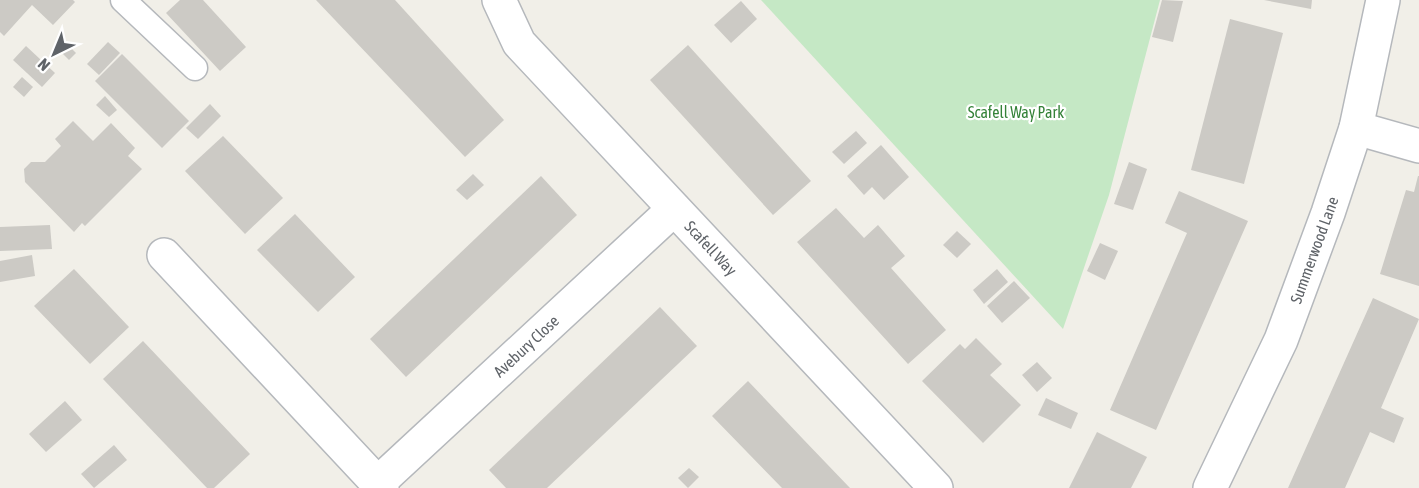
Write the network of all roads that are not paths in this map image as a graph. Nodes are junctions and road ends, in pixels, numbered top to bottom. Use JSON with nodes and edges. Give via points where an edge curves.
{"nodes":[{"id":1,"x":123,"y":0,"type":"edge"},
{"id":2,"x":499,"y":0,"type":"edge"},
{"id":3,"x":1383,"y":0,"type":"edge"},
{"id":4,"x":195,"y":68,"type":"dead end"},
{"id":5,"x":1356,"y":128,"type":"junction"},
{"id":6,"x":1419,"y":146,"type":"edge"},
{"id":7,"x":674,"y":209,"type":"junction"},
{"id":8,"x":165,"y":255,"type":"dead end"},
{"id":9,"x":380,"y":486,"type":"edge"},
{"id":10,"x":936,"y":488,"type":"edge"},
{"id":11,"x":1210,"y":488,"type":"edge"}],
"edges":[{"from":1,"to":4,"type":"lane"},
{"from":2,"to":7,"type":"street","name":"Scafell Way","via":[[519,43]]},
{"from":3,"to":5,"type":"street","name":"Summerwood Lane"},
{"from":5,"to":6,"type":"street"},
{"from":5,"to":11,"type":"street","name":"Summerwood Lane","via":[[1281,340]]},
{"from":7,"to":9,"type":"street","name":"Avebury Close"},
{"from":7,"to":10,"type":"street","name":"Scafell Way"},
{"from":8,"to":9,"type":"street","name":"Avebury Close"}]}
